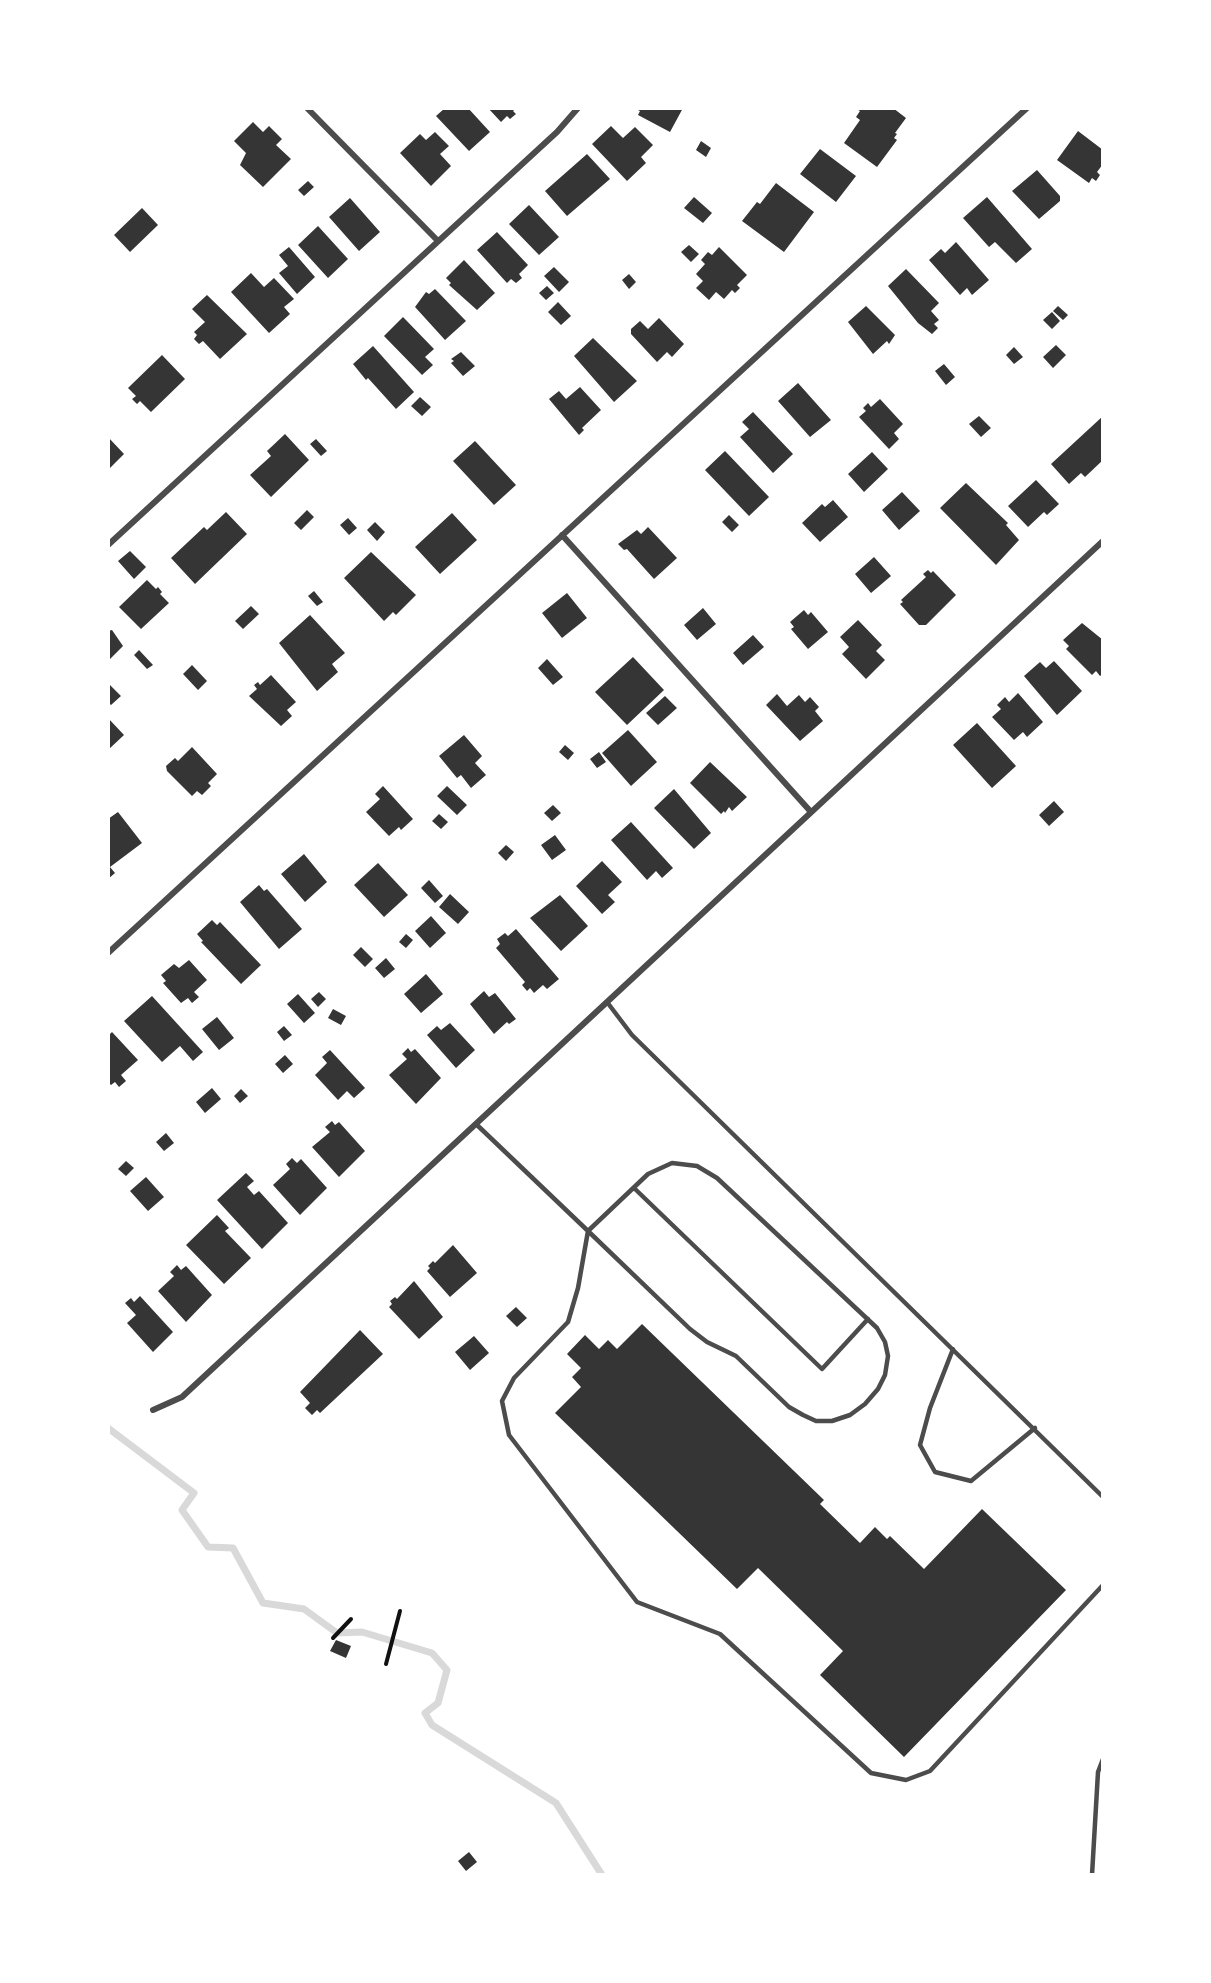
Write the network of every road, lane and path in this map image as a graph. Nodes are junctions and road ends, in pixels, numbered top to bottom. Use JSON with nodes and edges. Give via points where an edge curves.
{"nodes":[{"id":1,"x":307,"y":108,"type":"edge"},
{"id":2,"x":578,"y":108,"type":"edge"},
{"id":3,"x":1027,"y":108,"type":"edge"},
{"id":4,"x":438,"y":241,"type":"junction"},
{"id":5,"x":562,"y":536,"type":"junction"},
{"id":6,"x":1103,"y":541,"type":"edge"},
{"id":7,"x":108,"y":545,"type":"edge"},
{"id":8,"x":811,"y":812,"type":"junction"},
{"id":9,"x":108,"y":953,"type":"edge"},
{"id":10,"x":607,"y":1002,"type":"junction"},
{"id":11,"x":476,"y":1124,"type":"junction"},
{"id":12,"x":634,"y":1188,"type":"junction"},
{"id":13,"x":588,"y":1231,"type":"junction"},
{"id":14,"x":868,"y":1319,"type":"junction"},
{"id":15,"x":953,"y":1348,"type":"junction"},
{"id":16,"x":153,"y":1410,"type":"dead end"},
{"id":17,"x":1035,"y":1428,"type":"junction"},
{"id":18,"x":1103,"y":1497,"type":"edge"},
{"id":19,"x":1103,"y":1585,"type":"edge"},
{"id":20,"x":400,"y":1611,"type":"dead end"},
{"id":21,"x":351,"y":1618,"type":"dead end"},
{"id":22,"x":333,"y":1638,"type":"dead end"},
{"id":23,"x":386,"y":1664,"type":"dead end"},
{"id":24,"x":1103,"y":1759,"type":"edge"},
{"id":25,"x":1092,"y":1875,"type":"edge"}],
"edges":[{"from":1,"to":4,"type":"street"},
{"from":2,"to":4,"type":"street"},
{"from":3,"to":5,"type":"street"},
{"from":4,"to":7,"type":"street"},
{"from":5,"to":8,"type":"street"},
{"from":5,"to":9,"type":"street"},
{"from":6,"to":8,"type":"street"},
{"from":8,"to":10,"type":"street"},
{"from":10,"to":11,"type":"street"},
{"from":10,"to":15,"type":"lane","via":[[632,1035]]},
{"from":11,"to":13,"type":"lane"},
{"from":11,"to":16,"type":"street","via":[[182,1397]]},
{"from":12,"to":13,"type":"lane"},
{"from":12,"to":14,"type":"lane","via":[[648,1174],[672,1162],[696,1166],[717,1178]]},
{"from":12,"to":14,"type":"lane","via":[[822,1369]]},
{"from":13,"to":14,"type":"lane","via":[[690,1329],[736,1356],[789,1407],[816,1421],[850,1415],[878,1389],[888,1356],[885,1342]]},
{"from":13,"to":19,"type":"lane","via":[[568,1322],[513,1378],[502,1401],[509,1435],[637,1602],[720,1634],[871,1773],[906,1780],[930,1771]]},
{"from":15,"to":17,"type":"lane"},
{"from":15,"to":17,"type":"lane","via":[[920,1445],[935,1472],[971,1481]]},
{"from":17,"to":18,"type":"lane"},
{"from":20,"to":23,"type":"path"},
{"from":21,"to":22,"type":"path"},
{"from":24,"to":25,"type":"lane","via":[[1098,1772]]}]}
